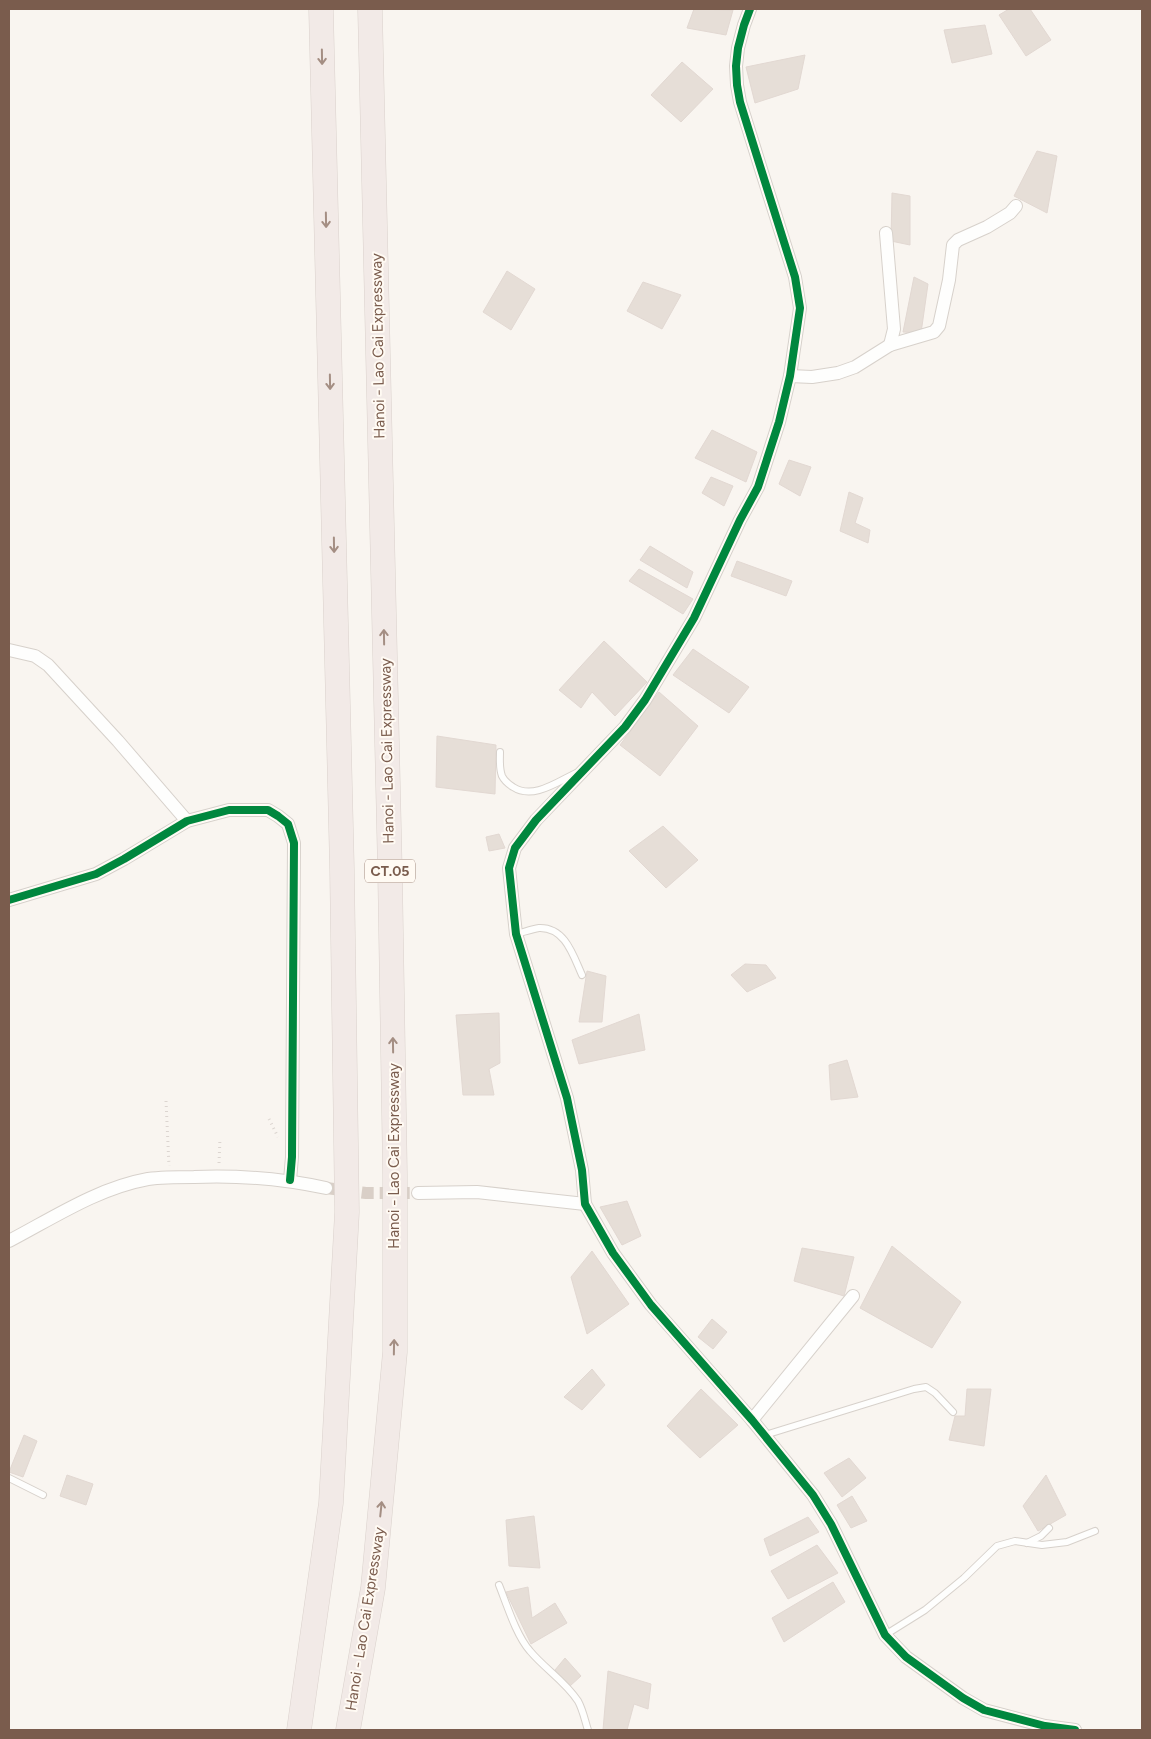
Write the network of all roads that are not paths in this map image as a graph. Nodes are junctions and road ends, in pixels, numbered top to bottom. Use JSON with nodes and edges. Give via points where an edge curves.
{"nodes":[{"id":1,"x":321,"y":9,"type":"edge"},
{"id":2,"x":370,"y":9,"type":"edge"},
{"id":3,"x":750,"y":9,"type":"edge"},
{"id":4,"x":1016,"y":206,"type":"dead end"},
{"id":5,"x":886,"y":233,"type":"dead end"},
{"id":6,"x":890,"y":346,"type":"junction"},
{"id":7,"x":790,"y":376,"type":"junction"},
{"id":8,"x":9,"y":650,"type":"edge"},
{"id":9,"x":500,"y":752,"type":"dead end"},
{"id":10,"x":584,"y":769,"type":"junction"},
{"id":11,"x":187,"y":821,"type":"junction"},
{"id":12,"x":9,"y":900,"type":"edge"},
{"id":13,"x":516,"y":934,"type":"junction"},
{"id":14,"x":582,"y":975,"type":"dead end"},
{"id":15,"x":290,"y":1180,"type":"junction"},
{"id":16,"x":326,"y":1188,"type":"tunnel mouth"},
{"id":17,"x":418,"y":1193,"type":"tunnel mouth"},
{"id":18,"x":585,"y":1204,"type":"junction"},
{"id":19,"x":9,"y":1240,"type":"edge"},
{"id":20,"x":853,"y":1296,"type":"dead end"},
{"id":21,"x":953,"y":1412,"type":"dead end"},
{"id":22,"x":752,"y":1420,"type":"junction"},
{"id":23,"x":764,"y":1435,"type":"junction"},
{"id":24,"x":9,"y":1478,"type":"edge"},
{"id":25,"x":44,"y":1495,"type":"dead end"},
{"id":26,"x":1048,"y":1528,"type":"dead end"},
{"id":27,"x":1095,"y":1531,"type":"dead end"},
{"id":28,"x":1026,"y":1544,"type":"junction"},
{"id":29,"x":498,"y":1585,"type":"dead end"},
{"id":30,"x":885,"y":1635,"type":"junction"},
{"id":31,"x":1041,"y":1728,"type":"edge"},
{"id":32,"x":299,"y":1730,"type":"edge"},
{"id":33,"x":348,"y":1730,"type":"edge"},
{"id":34,"x":588,"y":1730,"type":"edge"},
{"id":35,"x":1075,"y":1730,"type":"edge"}],
"edges":[{"from":1,"to":32,"type":"highway","one_way":true,"via":[[342,869],[346,1212],[331,1503]]},
{"from":33,"to":2,"type":"highway","name":"Hanoi - Lao Cai Expressway","number":"CT.05","one_way":true,"via":[[373,1588],[395,1352],[390,872]]},
{"from":3,"to":7,"type":"street","via":[[738,48],[737,84],[796,277],[800,308]]},
{"from":4,"to":6,"type":"street","via":[[1010,213],[953,245],[938,329]]},
{"from":5,"to":6,"type":"street","via":[[894,329]]},
{"from":6,"to":7,"type":"street","via":[[838,373]]},
{"from":7,"to":10,"type":"street","via":[[780,422],[758,487],[694,618],[626,727]]},
{"from":8,"to":11,"type":"street","via":[[35,656],[48,665]]},
{"from":9,"to":10,"type":"lane","via":[[503,778],[514,788],[527,792],[544,789]]},
{"from":10,"to":13,"type":"street","via":[[536,820],[515,848],[509,868]]},
{"from":11,"to":12,"type":"street","via":[[96,874]]},
{"from":11,"to":15,"type":"street","via":[[228,810],[268,810],[288,824],[291,832],[294,843]]},
{"from":13,"to":14,"type":"lane","via":[[538,928],[560,934]]},
{"from":13,"to":18,"type":"street","via":[[566,1098],[582,1170]]},
{"from":15,"to":16,"type":"street"},
{"from":15,"to":19,"type":"street","via":[[218,1176],[148,1179],[113,1189]]},
{"from":17,"to":18,"type":"street","via":[[478,1192]]},
{"from":18,"to":22,"type":"street","via":[[613,1253],[651,1305]]},
{"from":20,"to":22,"type":"street"},
{"from":21,"to":23,"type":"lane","via":[[926,1387]]},
{"from":22,"to":23,"type":"street"},
{"from":23,"to":30,"type":"street","via":[[813,1495],[832,1524]]},
{"from":24,"to":25,"type":"lane"},
{"from":26,"to":28,"type":"lane"},
{"from":27,"to":28,"type":"lane","via":[[1067,1542]]},
{"from":28,"to":30,"type":"lane","via":[[1015,1541],[997,1546],[925,1610]]},
{"from":29,"to":34,"type":"lane","via":[[529,1650],[557,1676],[579,1703]]},
{"from":30,"to":31,"type":"street","via":[[906,1657],[963,1698],[984,1710]]},
{"from":31,"to":35,"type":"street"}]}
